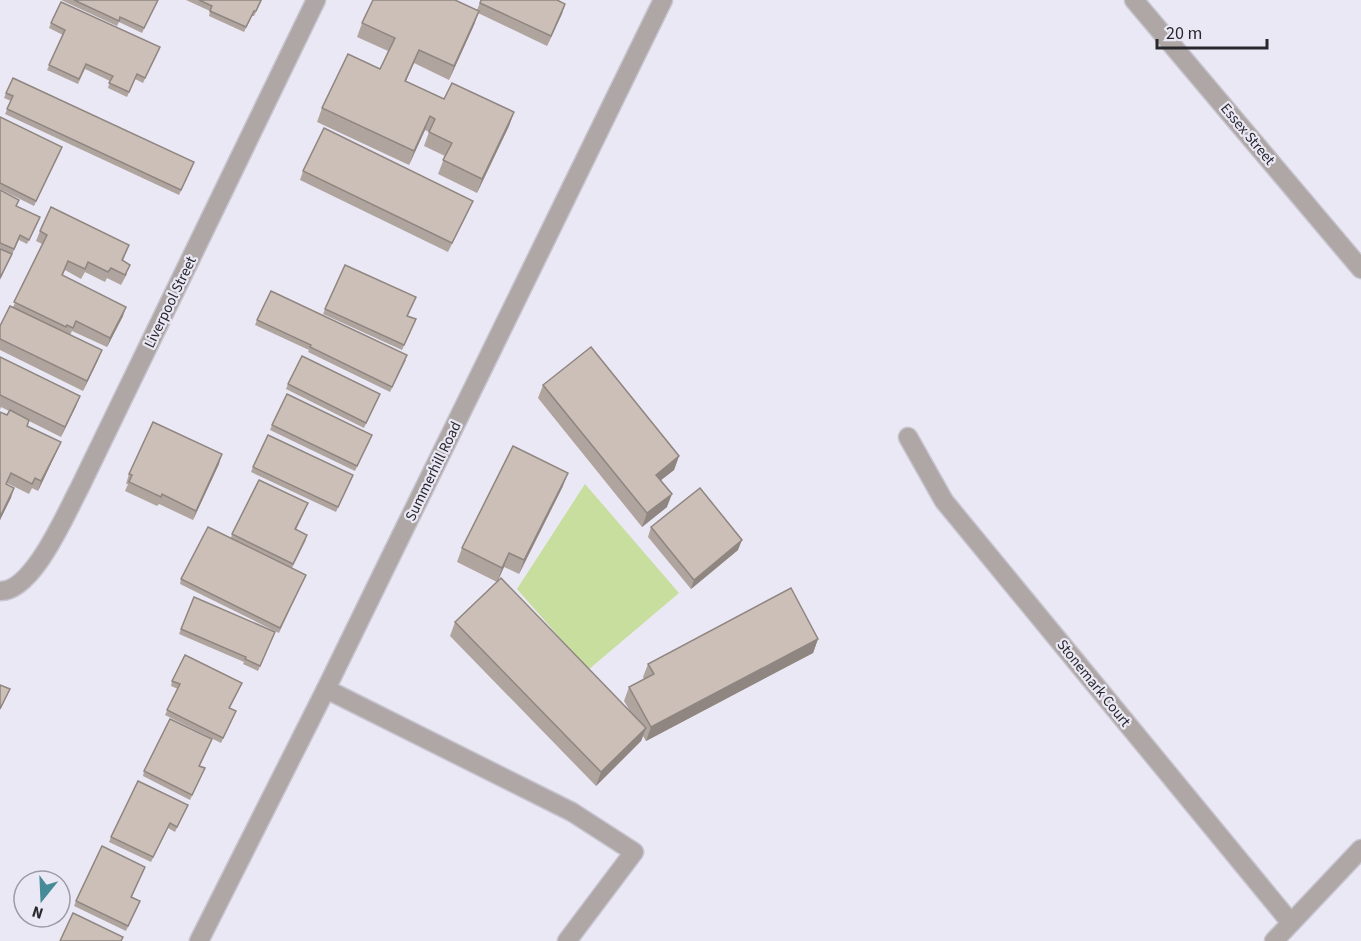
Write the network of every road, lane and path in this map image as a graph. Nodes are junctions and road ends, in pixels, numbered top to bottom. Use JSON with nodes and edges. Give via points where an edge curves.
{"nodes":[{"id":1,"x":316,"y":0,"type":"edge"},
{"id":2,"x":663,"y":0,"type":"edge"},
{"id":3,"x":1134,"y":0,"type":"edge"},
{"id":4,"x":1361,"y":269,"type":"edge"},
{"id":5,"x":908,"y":437,"type":"dead end"},
{"id":6,"x":3,"y":591,"type":"edge"},
{"id":7,"x":326,"y":689,"type":"junction"},
{"id":8,"x":1361,"y":849,"type":"edge"},
{"id":9,"x":1291,"y":923,"type":"junction"},
{"id":10,"x":199,"y":941,"type":"edge"},
{"id":11,"x":567,"y":941,"type":"edge"},
{"id":12,"x":1274,"y":941,"type":"edge"}],
"edges":[{"from":1,"to":6,"type":"street","name":"Liverpool Street","via":[[49,547],[20,585]]},
{"from":2,"to":7,"type":"street","name":"Summerhill Road"},
{"from":3,"to":4,"type":"street","name":"Essex Street"},
{"from":5,"to":9,"type":"street","name":"Stonemark Court","via":[[944,501]]},
{"from":7,"to":10,"type":"street","name":"Summerhill Road"},
{"from":7,"to":11,"type":"street","via":[[572,812],[634,852]]},
{"from":8,"to":9,"type":"street"},
{"from":9,"to":12,"type":"street"}]}
